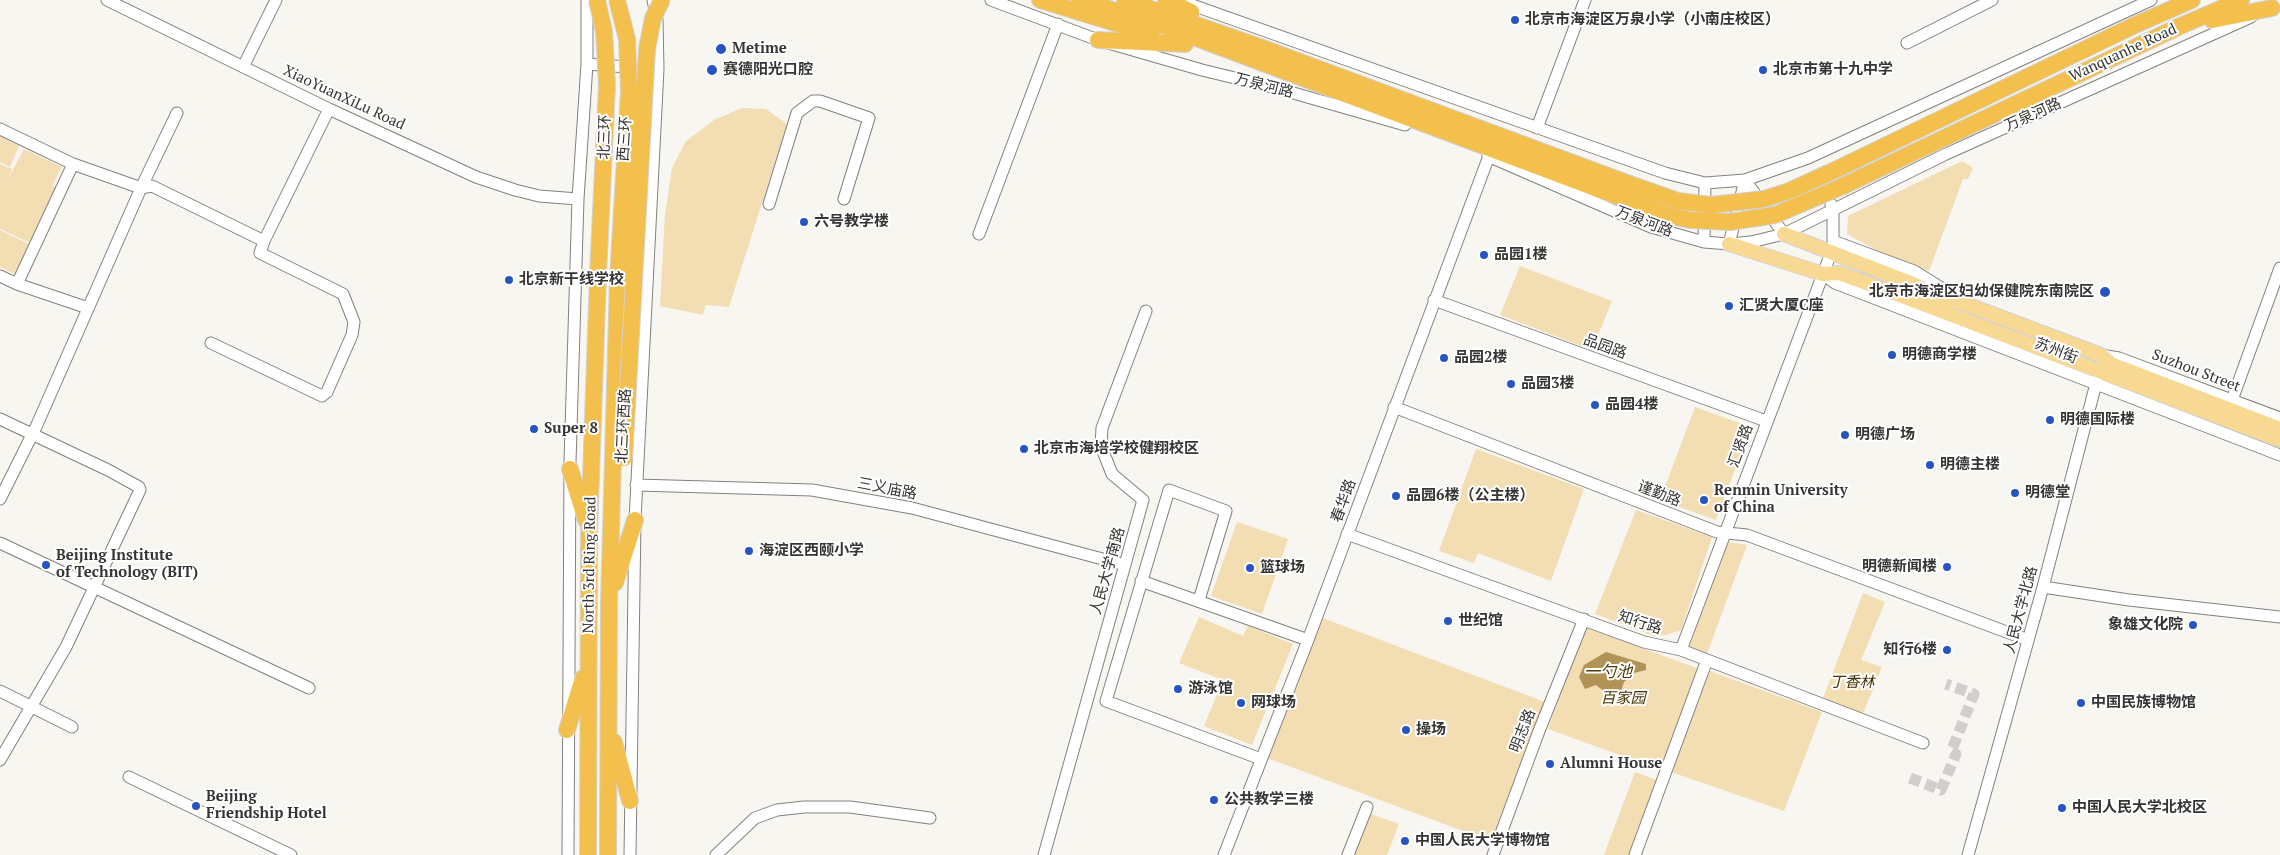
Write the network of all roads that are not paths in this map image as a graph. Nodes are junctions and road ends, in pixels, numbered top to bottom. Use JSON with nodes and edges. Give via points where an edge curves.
{"nodes":[{"id":1,"x":106,"y":0,"type":"edge"},
{"id":2,"x":276,"y":0,"type":"edge"},
{"id":3,"x":587,"y":0,"type":"edge"},
{"id":4,"x":597,"y":0,"type":"edge"},
{"id":5,"x":617,"y":0,"type":"edge"},
{"id":6,"x":653,"y":0,"type":"edge"},
{"id":7,"x":662,"y":0,"type":"edge"},
{"id":8,"x":670,"y":0,"type":"edge"},
{"id":9,"x":991,"y":0,"type":"edge"},
{"id":10,"x":1040,"y":0,"type":"edge"},
{"id":11,"x":1080,"y":0,"type":"edge"},
{"id":12,"x":1125,"y":0,"type":"edge"},
{"id":13,"x":1166,"y":0,"type":"edge"},
{"id":14,"x":1180,"y":0,"type":"edge"},
{"id":15,"x":1585,"y":0,"type":"edge"},
{"id":16,"x":1992,"y":0,"type":"edge"},
{"id":17,"x":2151,"y":0,"type":"edge"},
{"id":18,"x":2176,"y":0,"type":"edge"},
{"id":19,"x":2192,"y":0,"type":"edge"},
{"id":20,"x":2241,"y":0,"type":"edge"},
{"id":21,"x":2276,"y":6,"type":"edge"},
{"id":22,"x":657,"y":20,"type":"junction"},
{"id":23,"x":1058,"y":24,"type":"junction"},
{"id":24,"x":2135,"y":25,"type":"junction"},
{"id":25,"x":2178,"y":27,"type":"junction"},
{"id":26,"x":1098,"y":40,"type":"junction"},
{"id":27,"x":1907,"y":43,"type":"dead end"},
{"id":28,"x":1185,"y":44,"type":"junction"},
{"id":29,"x":1260,"y":46,"type":"junction"},
{"id":30,"x":586,"y":64,"type":"junction"},
{"id":31,"x":1262,"y":64,"type":"junction"},
{"id":32,"x":243,"y":67,"type":"junction"},
{"id":33,"x":658,"y":69,"type":"junction"},
{"id":34,"x":329,"y":109,"type":"junction"},
{"id":35,"x":177,"y":114,"type":"dead end"},
{"id":36,"x":1537,"y":128,"type":"junction"},
{"id":37,"x":0,"y":129,"type":"edge"},
{"id":38,"x":1489,"y":156,"type":"junction"},
{"id":39,"x":1808,"y":158,"type":"junction"},
{"id":40,"x":73,"y":164,"type":"junction"},
{"id":41,"x":1835,"y":170,"type":"joint"},
{"id":42,"x":1744,"y":180,"type":"junction"},
{"id":43,"x":1705,"y":183,"type":"junction"},
{"id":44,"x":1843,"y":186,"type":"joint"},
{"id":45,"x":141,"y":188,"type":"junction"},
{"id":46,"x":1624,"y":190,"type":"junction"},
{"id":47,"x":578,"y":198,"type":"junction"},
{"id":48,"x":844,"y":199,"type":"dead end"},
{"id":49,"x":770,"y":204,"type":"dead end"},
{"id":50,"x":1833,"y":210,"type":"junction"},
{"id":51,"x":979,"y":234,"type":"dead end"},
{"id":52,"x":1784,"y":234,"type":"junction"},
{"id":53,"x":264,"y":241,"type":"junction"},
{"id":54,"x":1704,"y":242,"type":"junction"},
{"id":55,"x":1729,"y":244,"type":"junction"},
{"id":56,"x":1832,"y":247,"type":"junction"},
{"id":57,"x":2280,"y":268,"type":"edge"},
{"id":58,"x":1823,"y":274,"type":"junction"},
{"id":59,"x":598,"y":275,"type":"joint"},
{"id":60,"x":0,"y":276,"type":"edge"},
{"id":61,"x":618,"y":278,"type":"joint"},
{"id":62,"x":17,"y":284,"type":"junction"},
{"id":63,"x":1434,"y":300,"type":"junction"},
{"id":64,"x":88,"y":308,"type":"junction"},
{"id":65,"x":1146,"y":311,"type":"dead end"},
{"id":66,"x":211,"y":343,"type":"dead end"},
{"id":67,"x":2100,"y":356,"type":"junction"},
{"id":68,"x":2097,"y":378,"type":"junction"},
{"id":69,"x":2232,"y":400,"type":"junction"},
{"id":70,"x":1394,"y":407,"type":"junction"},
{"id":71,"x":0,"y":418,"type":"edge"},
{"id":72,"x":2280,"y":418,"type":"edge"},
{"id":73,"x":1766,"y":421,"type":"junction"},
{"id":74,"x":2280,"y":429,"type":"edge"},
{"id":75,"x":33,"y":434,"type":"junction"},
{"id":76,"x":2280,"y":440,"type":"edge"},
{"id":77,"x":2280,"y":454,"type":"edge"},
{"id":78,"x":570,"y":469,"type":"junction"},
{"id":79,"x":636,"y":485,"type":"junction"},
{"id":80,"x":0,"y":499,"type":"edge"},
{"id":81,"x":635,"y":520,"type":"junction"},
{"id":82,"x":611,"y":531,"type":"junction"},
{"id":83,"x":589,"y":533,"type":"junction"},
{"id":84,"x":1724,"y":533,"type":"junction"},
{"id":85,"x":1347,"y":534,"type":"junction"},
{"id":86,"x":0,"y":544,"type":"edge"},
{"id":87,"x":1125,"y":565,"type":"junction"},
{"id":88,"x":1141,"y":581,"type":"junction"},
{"id":89,"x":94,"y":586,"type":"junction"},
{"id":90,"x":2043,"y":588,"type":"junction"},
{"id":91,"x":1199,"y":600,"type":"junction"},
{"id":92,"x":609,"y":602,"type":"junction"},
{"id":93,"x":2280,"y":617,"type":"edge"},
{"id":94,"x":1584,"y":619,"type":"junction"},
{"id":95,"x":1308,"y":640,"type":"junction"},
{"id":96,"x":2028,"y":640,"type":"junction"},
{"id":97,"x":1681,"y":650,"type":"junction"},
{"id":98,"x":588,"y":659,"type":"junction"},
{"id":99,"x":1707,"y":660,"type":"junction"},
{"id":100,"x":309,"y":688,"type":"dead end"},
{"id":101,"x":0,"y":691,"type":"edge"},
{"id":102,"x":31,"y":706,"type":"junction"},
{"id":103,"x":609,"y":723,"type":"junction"},
{"id":104,"x":72,"y":727,"type":"dead end"},
{"id":105,"x":567,"y":730,"type":"junction"},
{"id":106,"x":1923,"y":743,"type":"dead end"},
{"id":107,"x":1261,"y":759,"type":"junction"},
{"id":108,"x":0,"y":760,"type":"edge"},
{"id":109,"x":129,"y":777,"type":"dead end"},
{"id":110,"x":630,"y":801,"type":"junction"},
{"id":111,"x":1367,"y":807,"type":"dead end"},
{"id":112,"x":930,"y":818,"type":"dead end"},
{"id":113,"x":291,"y":855,"type":"edge"},
{"id":114,"x":568,"y":855,"type":"edge"},
{"id":115,"x":588,"y":855,"type":"edge"},
{"id":116,"x":608,"y":855,"type":"edge"},
{"id":117,"x":630,"y":855,"type":"edge"},
{"id":118,"x":716,"y":855,"type":"edge"},
{"id":119,"x":1044,"y":855,"type":"edge"},
{"id":120,"x":1224,"y":855,"type":"edge"},
{"id":121,"x":1348,"y":855,"type":"edge"},
{"id":122,"x":1493,"y":855,"type":"edge"},
{"id":123,"x":1635,"y":855,"type":"edge"},
{"id":124,"x":1968,"y":855,"type":"edge"}],
"edges":[{"from":1,"to":32,"type":"street","name":"XiaoYuanXiLu Road"},
{"from":2,"to":32,"type":"street"},
{"from":3,"to":30,"type":"street"},
{"from":4,"to":59,"type":"highway","name":"北三环","bridge":true,"via":[[604,31],[607,85]]},
{"from":5,"to":61,"type":"highway","name":"西三环","bridge":true,"via":[[627,39],[629,91]]},
{"from":6,"to":22,"type":"street","name":"北三环西路"},
{"from":7,"to":82,"type":"highway","bridge":true,"via":[[653,18],[648,49],[624,458]]},
{"from":8,"to":22,"type":"street"},
{"from":9,"to":23,"type":"street","name":"万泉河路"},
{"from":10,"to":28,"type":"highway"},
{"from":11,"to":31,"type":"highway","name":"万泉河路","via":[[1167,27]]},
{"from":12,"to":29,"type":"highway","name":"万泉河路"},
{"from":13,"to":29,"type":"highway"},
{"from":14,"to":36,"type":"street"},
{"from":15,"to":36,"type":"street"},
{"from":16,"to":27,"type":"street"},
{"from":17,"to":39,"type":"street"},
{"from":18,"to":24,"type":"highway"},
{"from":19,"to":24,"type":"highway","name":"Wanquanhe Road"},
{"from":20,"to":25,"type":"highway","name":"Wanquanhe Road"},
{"from":21,"to":25,"type":"highway"},
{"from":21,"to":50,"type":"street","name":"万泉河路","via":[[1946,154]]},
{"from":22,"to":33,"type":"street","name":"北三环西路"},
{"from":23,"to":26,"type":"street","name":"万泉河路"},
{"from":23,"to":51,"type":"street"},
{"from":24,"to":41,"type":"highway","name":"Wanquanhe Road"},
{"from":25,"to":44,"type":"highway","name":"Wanquanhe Road"},
{"from":26,"to":28,"type":"highway"},
{"from":26,"to":38,"type":"street","name":"万泉河路","via":[[1398,122]]},
{"from":28,"to":31,"type":"highway"},
{"from":29,"to":46,"type":"highway","name":"万泉河路"},
{"from":30,"to":33,"type":"street"},
{"from":30,"to":47,"type":"street"},
{"from":31,"to":46,"type":"highway","name":"万泉河路"},
{"from":32,"to":34,"type":"street","name":"XiaoYuanXiLu Road"},
{"from":33,"to":79,"type":"street","name":"北三环西路"},
{"from":34,"to":47,"type":"street","name":"XiaoYuanXiLu Road","via":[[476,176],[515,190],[539,196]]},
{"from":34,"to":53,"type":"street"},
{"from":35,"to":45,"type":"street"},
{"from":36,"to":43,"type":"street","via":[[1664,173]]},
{"from":37,"to":40,"type":"street"},
{"from":38,"to":54,"type":"street","name":"万泉河路","via":[[1651,228]]},
{"from":38,"to":63,"type":"street","name":"春华路"},
{"from":39,"to":42,"type":"street"},
{"from":39,"to":50,"type":"street"},
{"from":40,"to":45,"type":"street"},
{"from":40,"to":62,"type":"street"},
{"from":41,"to":46,"type":"highway","name":"万泉河路","bridge":true,"via":[[1764,199],[1711,205]]},
{"from":42,"to":43,"type":"street"},
{"from":42,"to":52,"type":"street"},
{"from":42,"to":55,"type":"street"},
{"from":43,"to":54,"type":"street"},
{"from":44,"to":46,"type":"highway","name":"万泉河路","bridge":true,"via":[[1775,215],[1730,222],[1671,216]]},
{"from":45,"to":53,"type":"street","via":[[152,186]]},
{"from":45,"to":64,"type":"street"},
{"from":47,"to":78,"type":"street"},
{"from":48,"to":49,"type":"street","via":[[869,118],[813,101],[797,113]]},
{"from":50,"to":52,"type":"street","name":"万泉河路"},
{"from":50,"to":56,"type":"street"},
{"from":52,"to":55,"type":"street","name":"万泉河路"},
{"from":52,"to":56,"type":"main road","name":"苏州街"},
{"from":53,"to":66,"type":"street","via":[[260,253],[342,294],[354,322],[352,335],[327,392],[322,396]]},
{"from":54,"to":55,"type":"street","name":"万泉河路"},
{"from":55,"to":58,"type":"main road","name":"苏州街"},
{"from":56,"to":58,"type":"street","name":"汇贤路"},
{"from":56,"to":67,"type":"main road","name":"苏州街","via":[[1948,301],[1958,301]]},
{"from":57,"to":69,"type":"street"},
{"from":58,"to":68,"type":"main road","name":"苏州街","via":[[1838,273],[1884,289]]},
{"from":58,"to":73,"type":"street","name":"汇贤路"},
{"from":59,"to":83,"type":"highway","name":"North 3rd Ring Road"},
{"from":60,"to":62,"type":"street"},
{"from":61,"to":82,"type":"highway","name":"North 3rd Ring Road"},
{"from":62,"to":64,"type":"street"},
{"from":63,"to":70,"type":"street","name":"春华路"},
{"from":63,"to":73,"type":"street","name":"品园路"},
{"from":64,"to":75,"type":"street"},
{"from":65,"to":87,"type":"street","name":"人民大学南路","via":[[1102,428],[1101,446],[1112,474],[1143,500]]},
{"from":67,"to":69,"type":"street","name":"Suzhou Street","via":[[2119,358]]},
{"from":67,"to":74,"type":"main road","name":"苏州街","via":[[2112,364]]},
{"from":68,"to":76,"type":"main road","name":"苏州街"},
{"from":68,"to":77,"type":"street","name":"苏州街"},
{"from":68,"to":90,"type":"street","name":"人民大学北路"},
{"from":69,"to":72,"type":"street","name":"Suzhou Street"},
{"from":70,"to":84,"type":"street","name":"谨勤路"},
{"from":70,"to":85,"type":"street","name":"春华路"},
{"from":71,"to":75,"type":"street"},
{"from":73,"to":84,"type":"street","name":"汇贤路"},
{"from":75,"to":80,"type":"street"},
{"from":75,"to":89,"type":"street","via":[[139,487]]},
{"from":78,"to":83,"type":"highway"},
{"from":78,"to":105,"type":"street"},
{"from":79,"to":81,"type":"street","name":"北三环西路"},
{"from":79,"to":87,"type":"street","name":"三义庙路","via":[[812,490],[912,508]]},
{"from":81,"to":92,"type":"highway"},
{"from":81,"to":110,"type":"street","name":"北三环西路"},
{"from":82,"to":92,"type":"highway","name":"North 3rd Ring Road"},
{"from":83,"to":98,"type":"highway","name":"North 3rd Ring Road"},
{"from":84,"to":96,"type":"street","name":"谨勤路","via":[[1747,535]]},
{"from":84,"to":97,"type":"street","name":"汇贤路"},
{"from":85,"to":94,"type":"street","name":"知行路"},
{"from":85,"to":95,"type":"street","name":"春华路"},
{"from":86,"to":89,"type":"street"},
{"from":87,"to":119,"type":"street","name":"人民大学南路"},
{"from":88,"to":91,"type":"street"},
{"from":88,"to":91,"type":"street","via":[[1169,490],[1226,511]]},
{"from":88,"to":107,"type":"street","via":[[1106,701]]},
{"from":89,"to":100,"type":"street"},
{"from":89,"to":102,"type":"street","via":[[66,647]]},
{"from":90,"to":93,"type":"street"},
{"from":90,"to":96,"type":"street","name":"人民大学北路"},
{"from":91,"to":95,"type":"street"},
{"from":92,"to":103,"type":"highway","name":"North 3rd Ring Road"},
{"from":94,"to":97,"type":"street","name":"知行路","via":[[1644,642]]},
{"from":94,"to":122,"type":"street","name":"明志路"},
{"from":95,"to":107,"type":"street","name":"春华路"},
{"from":96,"to":124,"type":"street","name":"人民大学北路"},
{"from":97,"to":99,"type":"street","name":"知行路"},
{"from":98,"to":105,"type":"highway"},
{"from":98,"to":115,"type":"highway","name":"North 3rd Ring Road"},
{"from":99,"to":106,"type":"street","name":"知行路"},
{"from":99,"to":123,"type":"street"},
{"from":101,"to":102,"type":"street"},
{"from":102,"to":104,"type":"street"},
{"from":102,"to":108,"type":"street"},
{"from":103,"to":110,"type":"highway"},
{"from":103,"to":116,"type":"highway","name":"North 3rd Ring Road"},
{"from":105,"to":114,"type":"street"},
{"from":107,"to":120,"type":"street","name":"春华路"},
{"from":109,"to":113,"type":"street"},
{"from":110,"to":117,"type":"street","name":"北三环西路"},
{"from":111,"to":121,"type":"street"},
{"from":112,"to":118,"type":"street","via":[[850,807],[804,806],[777,810],[755,818]]}]}
